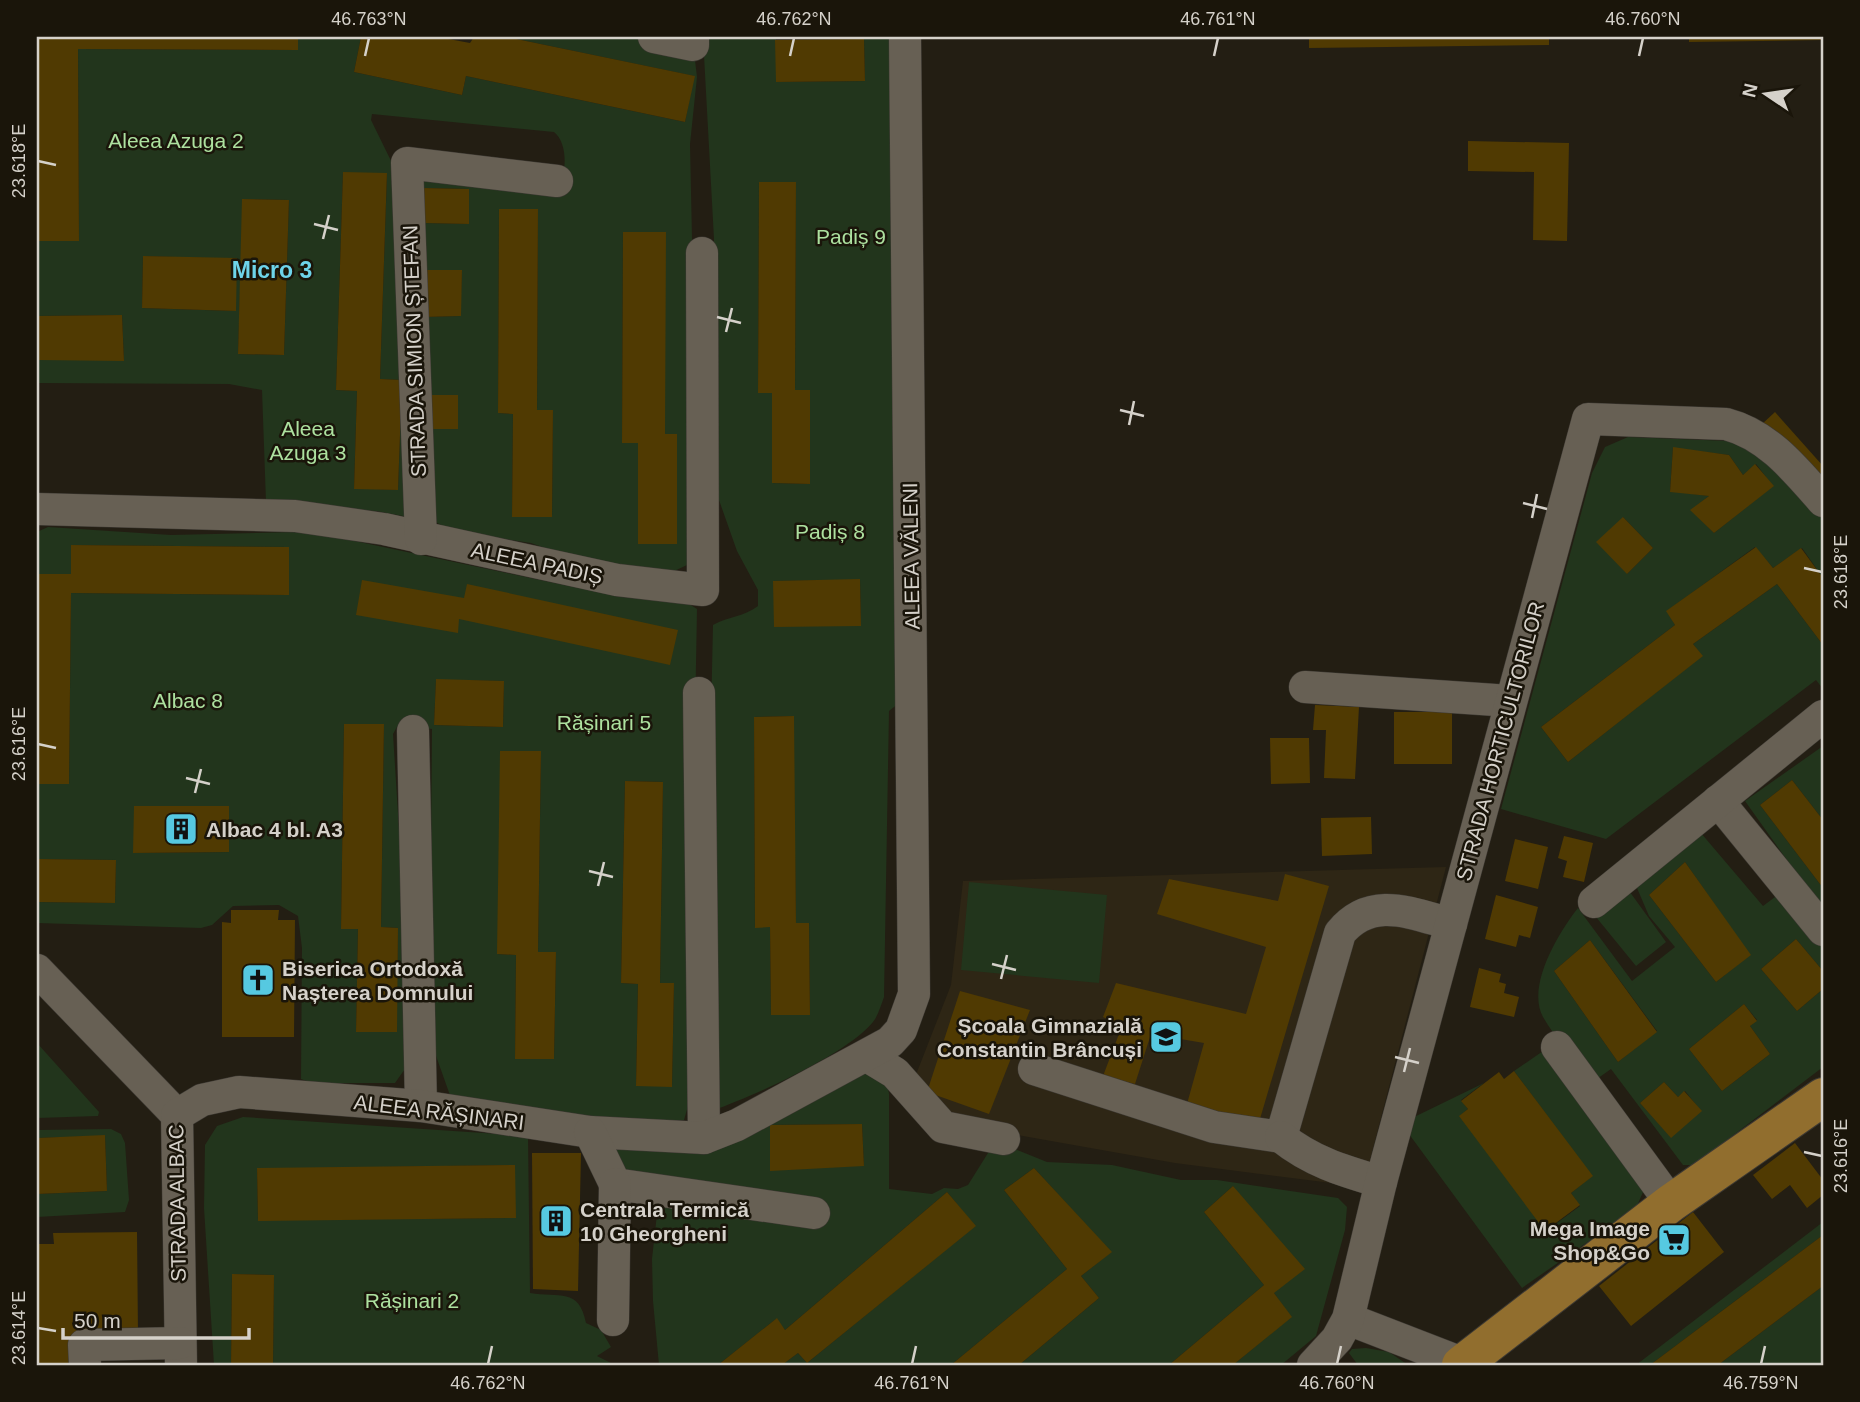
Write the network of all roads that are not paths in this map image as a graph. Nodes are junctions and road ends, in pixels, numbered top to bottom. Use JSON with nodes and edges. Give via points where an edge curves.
{"nodes":[{"id":1,"x":654,"y":37,"type":"edge"},
{"id":2,"x":694,"y":37,"type":"edge"},
{"id":3,"x":905,"y":37,"type":"edge"},
{"id":4,"x":557,"y":181,"type":"dead end"},
{"id":5,"x":702,"y":253,"type":"dead end"},
{"id":6,"x":1823,"y":501,"type":"edge"},
{"id":7,"x":37,"y":509,"type":"edge"},
{"id":8,"x":421,"y":539,"type":"junction"},
{"id":9,"x":1305,"y":687,"type":"dead end"},
{"id":10,"x":699,"y":693,"type":"dead end"},
{"id":11,"x":1510,"y":701,"type":"junction"},
{"id":12,"x":1823,"y":716,"type":"edge"},
{"id":13,"x":413,"y":731,"type":"dead end"},
{"id":14,"x":1718,"y":801,"type":"junction"},
{"id":15,"x":1594,"y":902,"type":"dead end"},
{"id":16,"x":1451,"y":924,"type":"junction"},
{"id":17,"x":1823,"y":930,"type":"edge"},
{"id":18,"x":37,"y":970,"type":"edge"},
{"id":19,"x":1557,"y":1047,"type":"dead end"},
{"id":20,"x":867,"y":1056,"type":"junction"},
{"id":21,"x":1034,"y":1069,"type":"dead end"},
{"id":22,"x":1823,"y":1097,"type":"edge"},
{"id":23,"x":421,"y":1106,"type":"junction"},
{"id":24,"x":177,"y":1115,"type":"junction"},
{"id":25,"x":590,"y":1132,"type":"junction"},
{"id":26,"x":1281,"y":1137,"type":"junction"},
{"id":27,"x":704,"y":1138,"type":"junction"},
{"id":28,"x":1004,"y":1139,"type":"dead end"},
{"id":29,"x":1381,"y":1182,"type":"junction"},
{"id":30,"x":615,"y":1184,"type":"junction"},
{"id":31,"x":1671,"y":1203,"type":"junction"},
{"id":32,"x":814,"y":1213,"type":"dead end"},
{"id":33,"x":1348,"y":1319,"type":"junction"},
{"id":34,"x":613,"y":1320,"type":"dead end"},
{"id":35,"x":181,"y":1354,"type":"edge"},
{"id":36,"x":1464,"y":1364,"type":"edge"},
{"id":37,"x":85,"y":1365,"type":"edge"},
{"id":38,"x":1313,"y":1365,"type":"edge"}],
"edges":[{"from":1,"to":2,"type":"street","via":[[694,45]]},
{"from":3,"to":20,"type":"street","name":"ALEEA VĂLENI","via":[[914,994],[901,1030]]},
{"from":4,"to":8,"type":"street","name":"STRADA SIMION ȘTEFAN","via":[[407,163]]},
{"from":5,"to":8,"type":"street","name":"ALEEA PADIȘ","via":[[704,590],[617,580]]},
{"from":6,"to":11,"type":"street","name":"STRADA HORTICULTORILOR","via":[[1763,438],[1746,429],[1726,424],[1588,419]]},
{"from":7,"to":8,"type":"street","name":"ALEEA PADIȘ","via":[[295,516]]},
{"from":9,"to":11,"type":"street"},
{"from":10,"to":27,"type":"street"},
{"from":11,"to":16,"type":"street","name":"STRADA HORTICULTORILOR"},
{"from":12,"to":14,"type":"street"},
{"from":13,"to":23,"type":"street"},
{"from":14,"to":15,"type":"street"},
{"from":14,"to":17,"type":"street"},
{"from":16,"to":26,"type":"street","via":[[1398,910],[1368,911],[1352,919],[1340,933]]},
{"from":16,"to":29,"type":"street","name":"STRADA HORTICULTORILOR"},
{"from":18,"to":24,"type":"street","name":"STRADA ALBAC"},
{"from":19,"to":31,"type":"street"},
{"from":20,"to":27,"type":"street","name":"ALEEA RĂȘINARI"},
{"from":20,"to":28,"type":"street","via":[[895,1073],[943,1127]]},
{"from":21,"to":26,"type":"street","via":[[1214,1127]]},
{"from":22,"to":31,"type":"main road"},
{"from":23,"to":24,"type":"street","name":"ALEEA RĂȘINARI","via":[[239,1092],[202,1100]]},
{"from":23,"to":25,"type":"street","name":"ALEEA RĂȘINARI"},
{"from":24,"to":35,"type":"street","name":"STRADA ALBAC"},
{"from":25,"to":27,"type":"street","name":"ALEEA RĂȘINARI"},
{"from":25,"to":30,"type":"street"},
{"from":26,"to":29,"type":"street","via":[[1327,1167]]},
{"from":29,"to":33,"type":"street","name":"STRADA HORTICULTORILOR"},
{"from":30,"to":32,"type":"street"},
{"from":30,"to":34,"type":"street"},
{"from":31,"to":36,"type":"main road"},
{"from":33,"to":36,"type":"street"},
{"from":33,"to":38,"type":"street","name":"STRADA HORTICULTORILOR"},
{"from":35,"to":37,"type":"street","via":[[84,1345]]}]}
